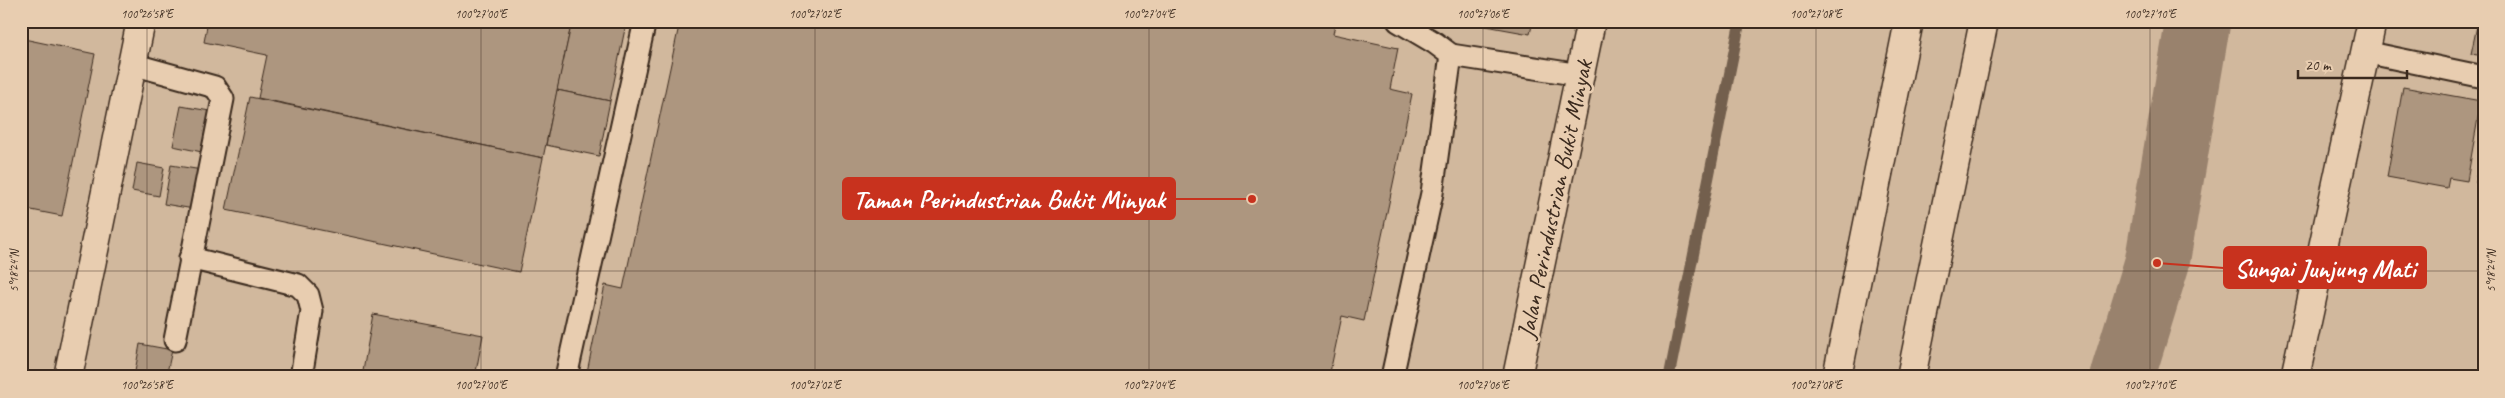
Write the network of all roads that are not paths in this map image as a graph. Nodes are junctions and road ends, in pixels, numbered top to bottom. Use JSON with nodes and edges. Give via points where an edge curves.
{"nodes":[{"id":1,"x":141,"y":21,"type":"edge"},
{"id":2,"x":645,"y":21,"type":"edge"},
{"id":3,"x":1398,"y":21,"type":"edge"},
{"id":4,"x":1591,"y":21,"type":"edge"},
{"id":5,"x":1909,"y":21,"type":"edge"},
{"id":6,"x":1984,"y":21,"type":"edge"},
{"id":7,"x":2372,"y":21,"type":"edge"},
{"id":8,"x":2365,"y":52,"type":"junction"},
{"id":9,"x":1451,"y":55,"type":"junction"},
{"id":10,"x":132,"y":64,"type":"junction"},
{"id":11,"x":1580,"y":74,"type":"junction"},
{"id":12,"x":2484,"y":77,"type":"edge"},
{"id":13,"x":190,"y":258,"type":"junction"},
{"id":14,"x":175,"y":340,"type":"dead end"},
{"id":15,"x":68,"y":377,"type":"edge"},
{"id":16,"x":301,"y":377,"type":"edge"},
{"id":17,"x":566,"y":377,"type":"edge"},
{"id":18,"x":1392,"y":377,"type":"edge"},
{"id":19,"x":1517,"y":377,"type":"edge"},
{"id":20,"x":1837,"y":377,"type":"edge"},
{"id":21,"x":1911,"y":377,"type":"edge"},
{"id":22,"x":2295,"y":377,"type":"edge"}],
"edges":[{"from":1,"to":10,"type":"street"},
{"from":2,"to":17,"type":"lane"},
{"from":3,"to":9,"type":"lane"},
{"from":4,"to":11,"type":"street","name":"Jalan Perindustrian Bukit Minyak"},
{"from":5,"to":20,"type":"street"},
{"from":6,"to":21,"type":"street"},
{"from":7,"to":8,"type":"street"},
{"from":8,"to":12,"type":"lane"},
{"from":8,"to":22,"type":"street"},
{"from":9,"to":11,"type":"lane"},
{"from":9,"to":18,"type":"lane","via":[[1432,193]]},
{"from":10,"to":13,"type":"lane","via":[[216,87],[223,98]]},
{"from":10,"to":15,"type":"street"},
{"from":11,"to":19,"type":"street","name":"Jalan Perindustrian Bukit Minyak"},
{"from":13,"to":14,"type":"lane"},
{"from":13,"to":16,"type":"lane","via":[[289,281],[304,290],[312,311]]}]}
